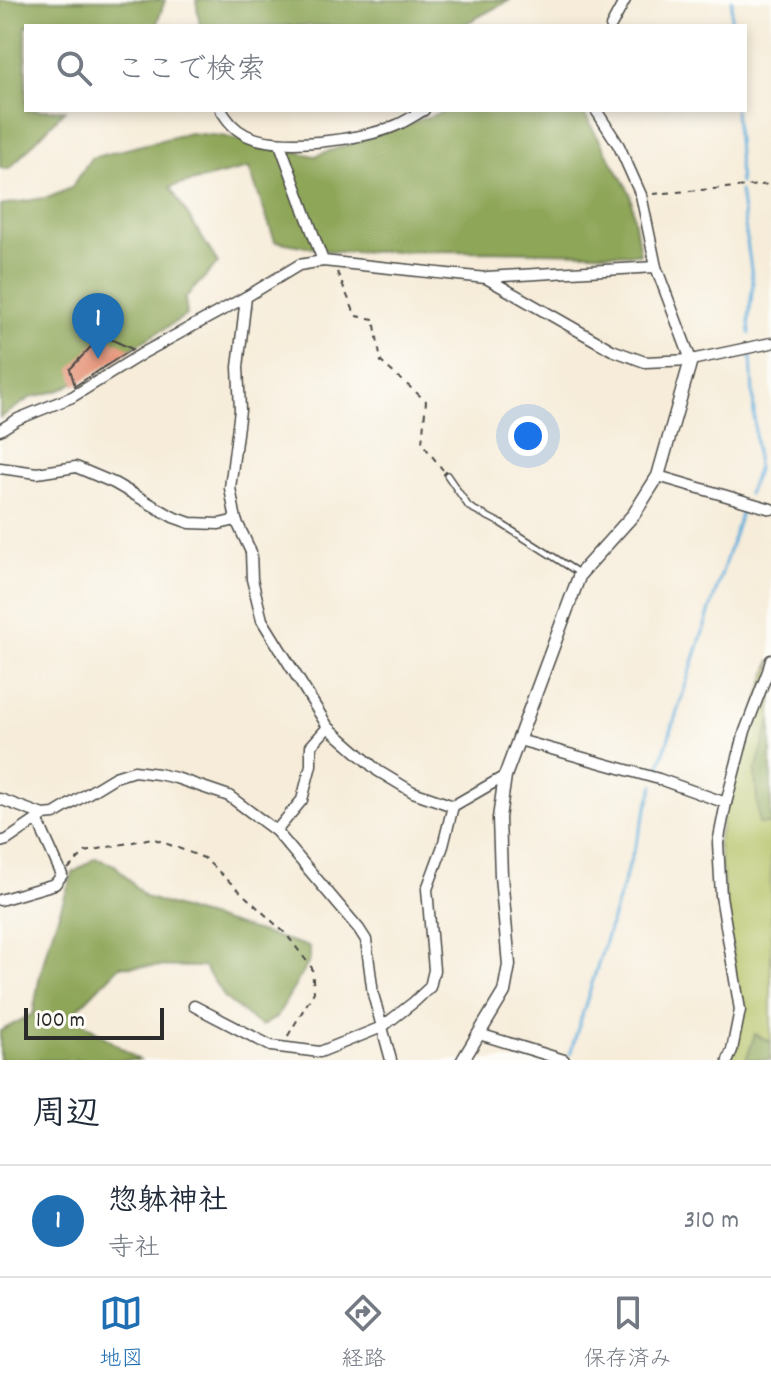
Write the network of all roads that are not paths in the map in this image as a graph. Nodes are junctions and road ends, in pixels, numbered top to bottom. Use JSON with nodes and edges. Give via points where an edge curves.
{"nodes":[{"id":1,"x":625,"y":0,"type":"edge"},
{"id":2,"x":612,"y":24,"type":"edge"},
{"id":3,"x":222,"y":112,"type":"edge"},
{"id":4,"x":421,"y":112,"type":"edge"},
{"id":5,"x":597,"y":112,"type":"edge"},
{"id":6,"x":280,"y":144,"type":"junction"},
{"id":7,"x":328,"y":262,"type":"junction"},
{"id":8,"x":656,"y":267,"type":"junction"},
{"id":9,"x":486,"y":278,"type":"junction"},
{"id":10,"x":246,"y":297,"type":"junction"},
{"id":11,"x":771,"y":343,"type":"edge"},
{"id":12,"x":691,"y":360,"type":"junction"},
{"id":13,"x":0,"y":430,"type":"edge"},
{"id":14,"x":0,"y":468,"type":"edge"},
{"id":15,"x":447,"y":475,"type":"road end"},
{"id":16,"x":658,"y":476,"type":"junction"},
{"id":17,"x":771,"y":509,"type":"edge"},
{"id":18,"x":236,"y":520,"type":"junction"},
{"id":19,"x":580,"y":574,"type":"junction"},
{"id":20,"x":771,"y":660,"type":"edge"},
{"id":21,"x":328,"y":727,"type":"junction"},
{"id":22,"x":519,"y":740,"type":"junction"},
{"id":23,"x":505,"y":776,"type":"junction"},
{"id":24,"x":0,"y":799,"type":"edge"},
{"id":25,"x":726,"y":803,"type":"junction"},
{"id":26,"x":453,"y":806,"type":"junction"},
{"id":27,"x":40,"y":817,"type":"junction"},
{"id":28,"x":276,"y":831,"type":"junction"},
{"id":29,"x":0,"y":842,"type":"edge"},
{"id":30,"x":0,"y":900,"type":"edge"},
{"id":31,"x":194,"y":1006,"type":"dead end"},
{"id":32,"x":382,"y":1027,"type":"junction"},
{"id":33,"x":479,"y":1034,"type":"junction"},
{"id":34,"x":391,"y":1060,"type":"edge"},
{"id":35,"x":463,"y":1060,"type":"edge"},
{"id":36,"x":564,"y":1060,"type":"edge"},
{"id":37,"x":728,"y":1060,"type":"edge"}],
"edges":[{"from":1,"to":2,"type":"street"},
{"from":3,"to":6,"type":"street","via":[[248,137]]},
{"from":4,"to":6,"type":"street","via":[[374,133]]},
{"from":5,"to":8,"type":"street","via":[[641,195]]},
{"from":6,"to":7,"type":"street"},
{"from":7,"to":9,"type":"street"},
{"from":7,"to":10,"type":"street","via":[[299,265]]},
{"from":8,"to":9,"type":"street"},
{"from":8,"to":12,"type":"street"},
{"from":9,"to":12,"type":"street","via":[[612,350],[645,362]]},
{"from":10,"to":13,"type":"street","via":[[72,397]]},
{"from":10,"to":18,"type":"street","via":[[230,488]]},
{"from":11,"to":12,"type":"street"},
{"from":12,"to":16,"type":"street"},
{"from":14,"to":18,"type":"street","via":[[37,473],[76,467],[190,523]]},
{"from":15,"to":19,"type":"lane","via":[[469,507]]},
{"from":16,"to":17,"type":"street"},
{"from":16,"to":19,"type":"street","via":[[634,514]]},
{"from":18,"to":21,"type":"street","via":[[251,552],[262,620]]},
{"from":19,"to":22,"type":"street"},
{"from":20,"to":25,"type":"street"},
{"from":21,"to":26,"type":"street","via":[[378,771],[413,792]]},
{"from":21,"to":28,"type":"street","via":[[311,746],[302,800]]},
{"from":22,"to":23,"type":"street"},
{"from":22,"to":25,"type":"street"},
{"from":23,"to":26,"type":"street"},
{"from":23,"to":33,"type":"street","via":[[499,818],[509,965],[504,992]]},
{"from":24,"to":27,"type":"street"},
{"from":25,"to":37,"type":"street","via":[[718,843],[721,896],[740,1010]]},
{"from":26,"to":32,"type":"street","via":[[427,889],[434,970],[430,987]]},
{"from":27,"to":28,"type":"street","via":[[134,771],[229,796]]},
{"from":27,"to":29,"type":"street"},
{"from":27,"to":30,"type":"street","via":[[62,875],[55,884]]},
{"from":28,"to":32,"type":"street","via":[[366,940]]},
{"from":31,"to":32,"type":"street","via":[[271,1046],[320,1052]]},
{"from":32,"to":34,"type":"street"},
{"from":33,"to":35,"type":"street"},
{"from":33,"to":36,"type":"street"}]}
